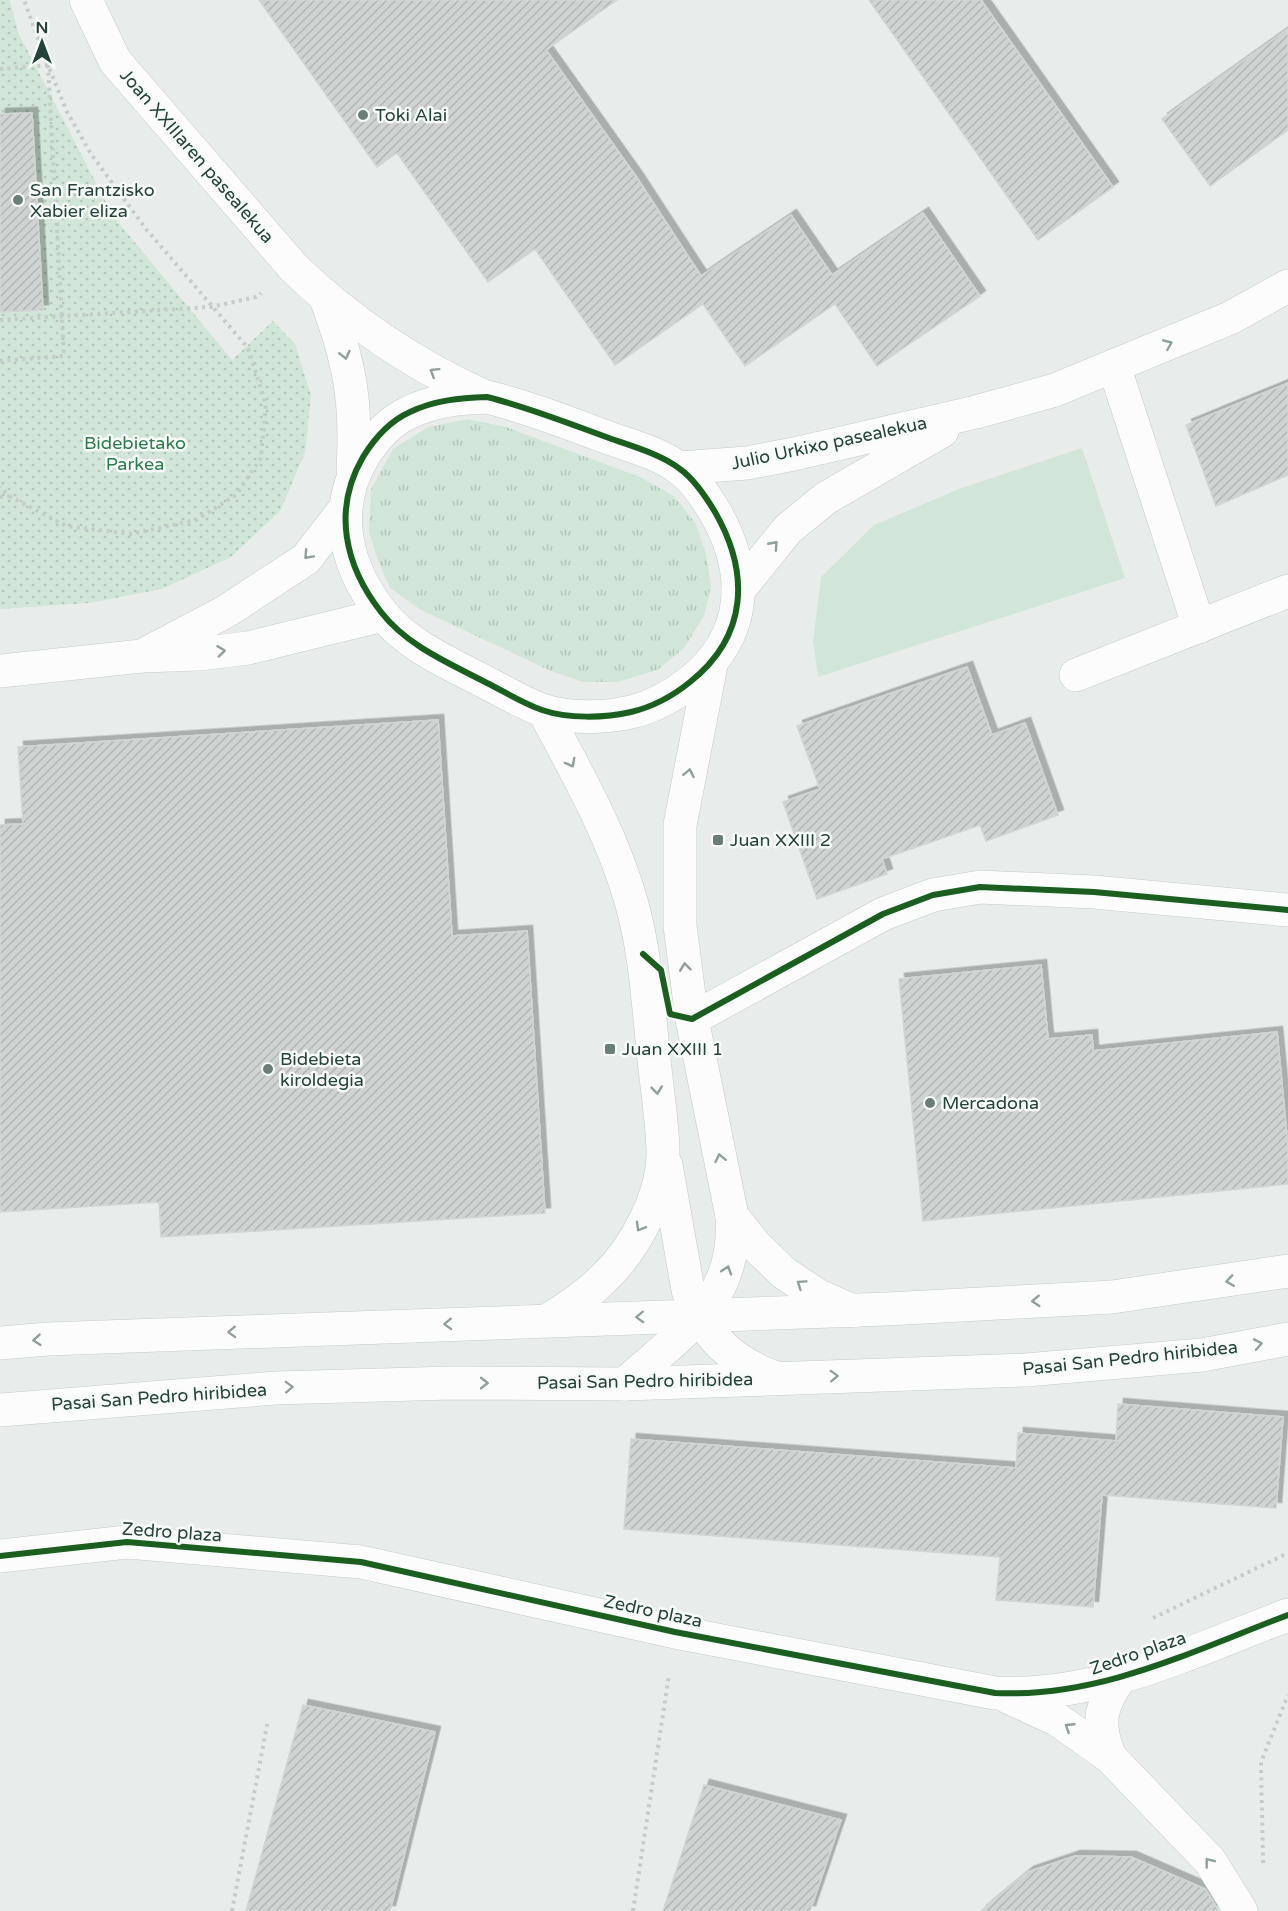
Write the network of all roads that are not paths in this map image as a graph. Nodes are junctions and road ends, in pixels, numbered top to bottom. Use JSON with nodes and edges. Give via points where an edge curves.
{"nodes":[{"id":1,"x":86,"y":0,"type":"edge"},
{"id":2,"x":1288,"y":286,"type":"edge"},
{"id":3,"x":326,"y":299,"type":"junction"},
{"id":4,"x":1114,"y":366,"type":"junction"},
{"id":5,"x":487,"y":397,"type":"junction"},
{"id":6,"x":976,"y":412,"type":"junction"},
{"id":7,"x":680,"y":468,"type":"junction"},
{"id":8,"x":353,"y":474,"type":"junction"},
{"id":9,"x":344,"y":510,"type":"junction"},
{"id":10,"x":738,"y":591,"type":"junction"},
{"id":11,"x":1288,"y":591,"type":"edge"},
{"id":12,"x":383,"y":615,"type":"junction"},
{"id":13,"x":1199,"y":627,"type":"junction"},
{"id":14,"x":142,"y":656,"type":"junction"},
{"id":15,"x":711,"y":666,"type":"junction"},
{"id":16,"x":0,"y":671,"type":"edge"},
{"id":17,"x":1076,"y":675,"type":"dead end"},
{"id":18,"x":544,"y":711,"type":"junction"},
{"id":19,"x":1288,"y":910,"type":"edge"},
{"id":20,"x":692,"y":1019,"type":"junction"},
{"id":21,"x":663,"y":1152,"type":"junction"},
{"id":22,"x":732,"y":1216,"type":"junction"},
{"id":23,"x":1288,"y":1271,"type":"edge"},
{"id":24,"x":853,"y":1311,"type":"junction"},
{"id":25,"x":698,"y":1316,"type":"junction"},
{"id":26,"x":548,"y":1320,"type":"junction"},
{"id":27,"x":1288,"y":1339,"type":"edge"},
{"id":28,"x":0,"y":1343,"type":"edge"},
{"id":29,"x":776,"y":1378,"type":"junction"},
{"id":30,"x":625,"y":1384,"type":"junction"},
{"id":31,"x":0,"y":1410,"type":"edge"},
{"id":32,"x":0,"y":1556,"type":"edge"},
{"id":33,"x":1288,"y":1615,"type":"edge"},
{"id":34,"x":1120,"y":1678,"type":"junction"},
{"id":35,"x":995,"y":1693,"type":"junction"},
{"id":36,"x":1110,"y":1757,"type":"junction"},
{"id":37,"x":1241,"y":1911,"type":"edge"}],
"edges":[{"from":1,"to":3,"type":"street","name":"Joan XXIIIaren pasealekua","via":[[115,61],[294,268]]},
{"from":4,"to":2,"type":"street","name":"Julio Urkixo pasealekua","one_way":true,"via":[[1230,318]]},
{"from":5,"to":3,"type":"street","name":"Joan XXIIIaren pasealekua","one_way":true,"via":[[439,376]]},
{"from":3,"to":8,"type":"street","name":"Joan XXIIIaren pasealekua","one_way":true,"via":[[344,346],[354,394]]},
{"from":4,"to":6,"type":"street","name":"Julio Urkixo pasealekua","via":[[1054,390]]},
{"from":4,"to":13,"type":"street"},
{"from":5,"to":7,"type":"street","via":[[643,450]]},
{"from":5,"to":8,"type":"street","via":[[448,399],[409,412],[375,438]]},
{"from":6,"to":7,"type":"street","name":"Julio Urkixo pasealekua","via":[[756,462]]},
{"from":10,"to":6,"type":"street","name":"Julio Urkixo pasealekua","one_way":true,"via":[[788,529],[826,498]]},
{"from":7,"to":10,"type":"street","via":[[706,496],[726,531],[736,561]]},
{"from":8,"to":9,"type":"street"},
{"from":9,"to":12,"type":"street","via":[[348,544],[360,583]]},
{"from":9,"to":14,"type":"street","one_way":true,"via":[[306,559],[225,612]]},
{"from":10,"to":15,"type":"street","via":[[726,643]]},
{"from":11,"to":13,"type":"street"},
{"from":14,"to":12,"type":"street","one_way":true,"via":[[248,648]]},
{"from":12,"to":18,"type":"street","via":[[412,641]]},
{"from":13,"to":17,"type":"street"},
{"from":14,"to":16,"type":"street"},
{"from":15,"to":18,"type":"street","via":[[675,694],[632,712],[590,717]]},
{"from":20,"to":15,"type":"street","one_way":true,"via":[[680,926],[680,825]]},
{"from":18,"to":21,"type":"street","one_way":true,"via":[[585,789],[632,902],[643,954]]},
{"from":19,"to":20,"type":"street","via":[[992,887],[933,895],[883,914]]},
{"from":22,"to":20,"type":"street","one_way":true},
{"from":21,"to":25,"type":"street","via":[[688,1290]]},
{"from":21,"to":26,"type":"street","one_way":true,"via":[[645,1220],[627,1250],[590,1292]]},
{"from":24,"to":22,"type":"street","one_way":true,"via":[[817,1295],[784,1273]]},
{"from":25,"to":22,"type":"street","one_way":true,"via":[[722,1286],[729,1268],[734,1242]]},
{"from":23,"to":24,"type":"street","one_way":true,"via":[[1112,1297]]},
{"from":24,"to":25,"type":"street"},
{"from":25,"to":26,"type":"street","one_way":true},
{"from":25,"to":29,"type":"street","via":[[718,1344],[735,1359]]},
{"from":25,"to":30,"type":"street"},
{"from":26,"to":28,"type":"street","one_way":true},
{"from":29,"to":27,"type":"street","name":"Pasai San Pedro hiribidea","one_way":true,"via":[[1026,1370],[1202,1355]]},
{"from":29,"to":30,"type":"street","name":"Pasai San Pedro hiribidea"},
{"from":31,"to":30,"type":"street","name":"Pasai San Pedro hiribidea","one_way":true,"via":[[276,1388]]},
{"from":32,"to":35,"type":"street","name":"Zedro plaza","via":[[127,1542],[361,1562],[675,1632]]},
{"from":33,"to":34,"type":"street","name":"Zedro plaza"},
{"from":34,"to":35,"type":"street","name":"Zedro plaza","via":[[1060,1692]]},
{"from":34,"to":36,"type":"street","via":[[1101,1715],[1101,1737]]},
{"from":36,"to":35,"type":"street","one_way":true,"via":[[1058,1720]]},
{"from":37,"to":36,"type":"street","one_way":true,"via":[[1210,1861]]}]}
